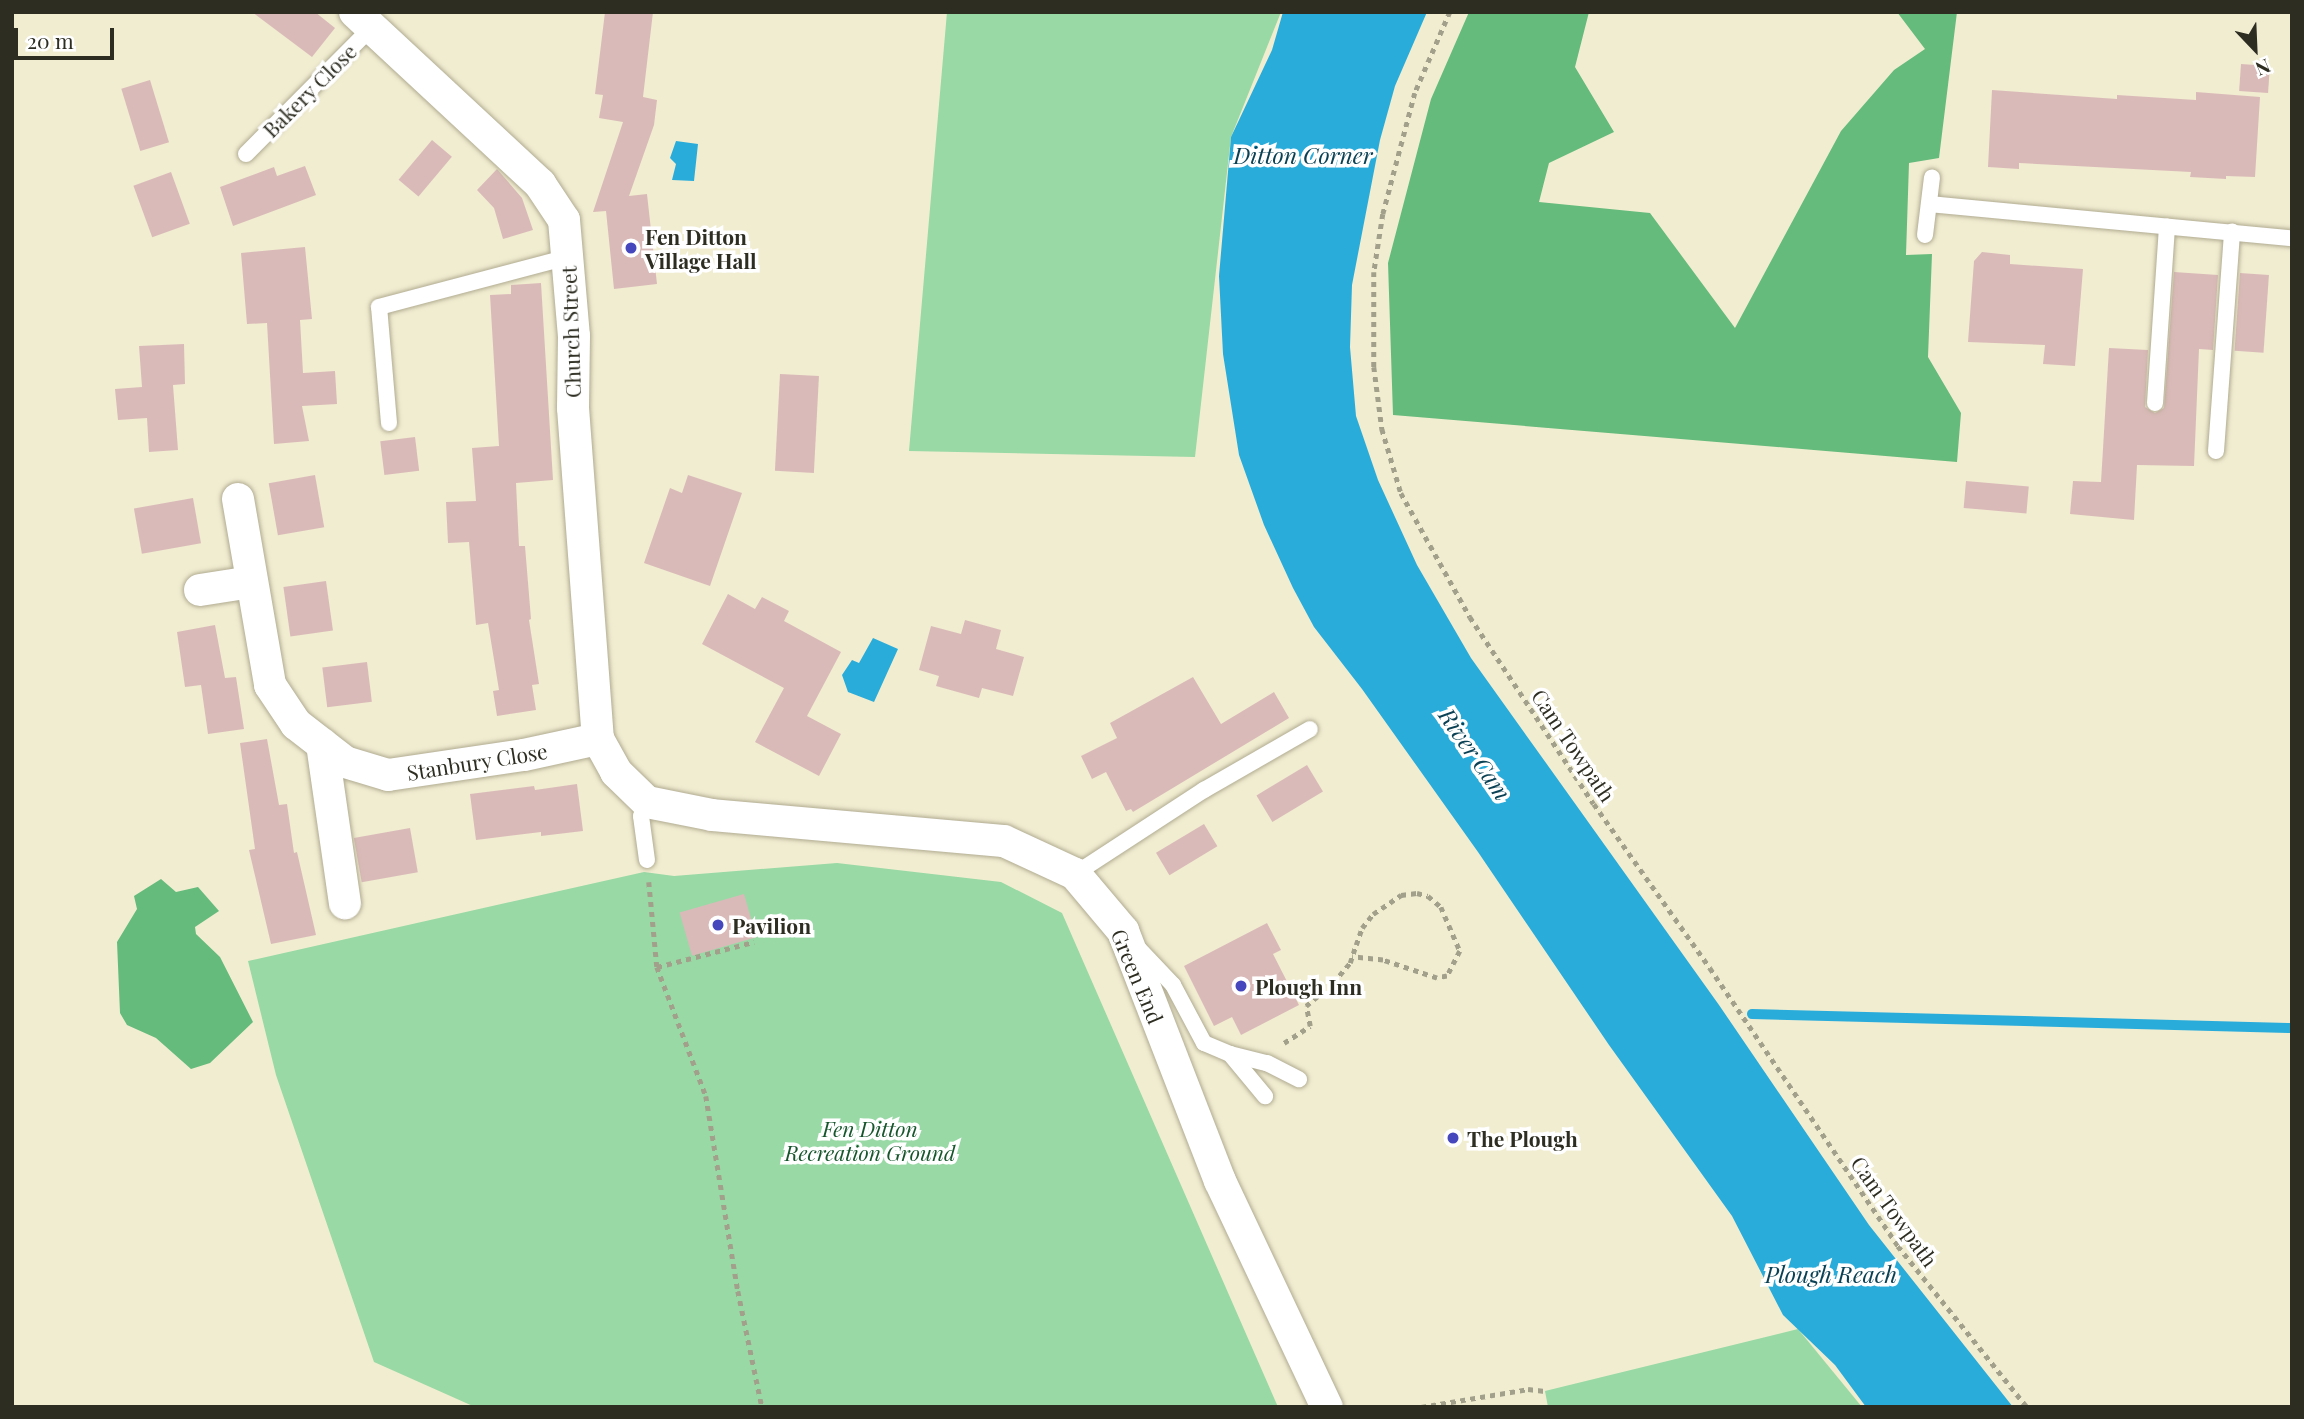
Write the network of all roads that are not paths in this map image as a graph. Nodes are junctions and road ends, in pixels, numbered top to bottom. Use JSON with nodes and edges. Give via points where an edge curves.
{"nodes":[{"id":1,"x":363,"y":20,"type":"edge"},
{"id":2,"x":246,"y":154,"type":"dead end"},
{"id":3,"x":1932,"y":177,"type":"dead end"},
{"id":4,"x":1929,"y":204,"type":"junction"},
{"id":5,"x":2166,"y":226,"type":"junction"},
{"id":6,"x":2232,"y":232,"type":"junction"},
{"id":7,"x":1925,"y":235,"type":"dead end"},
{"id":8,"x":2292,"y":237,"type":"edge"},
{"id":9,"x":568,"y":257,"type":"junction"},
{"id":10,"x":2155,"y":403,"type":"dead end"},
{"id":11,"x":389,"y":423,"type":"dead end"},
{"id":12,"x":2216,"y":451,"type":"dead end"},
{"id":13,"x":238,"y":499,"type":"dead end"},
{"id":14,"x":251,"y":582,"type":"junction"},
{"id":15,"x":201,"y":590,"type":"dead end"},
{"id":16,"x":1310,"y":729,"type":"dead end"},
{"id":17,"x":598,"y":739,"type":"junction"},
{"id":18,"x":322,"y":744,"type":"junction"},
{"id":19,"x":647,"y":802,"type":"junction"},
{"id":20,"x":647,"y":860,"type":"road end"},
{"id":21,"x":1075,"y":874,"type":"junction"},
{"id":22,"x":345,"y":903,"type":"dead end"},
{"id":23,"x":1123,"y":931,"type":"junction"},
{"id":24,"x":1230,"y":1054,"type":"junction"},
{"id":25,"x":1299,"y":1079,"type":"dead end"},
{"id":26,"x":1265,"y":1096,"type":"dead end"},
{"id":27,"x":1327,"y":1407,"type":"edge"}],
"edges":[{"from":1,"to":2,"type":"lane","name":"Bakery Close"},
{"from":1,"to":9,"type":"street","name":"Church Street","via":[[540,184],[564,220]]},
{"from":3,"to":4,"type":"lane"},
{"from":4,"to":5,"type":"lane"},
{"from":4,"to":7,"type":"lane"},
{"from":5,"to":6,"type":"lane"},
{"from":5,"to":10,"type":"lane"},
{"from":6,"to":8,"type":"lane"},
{"from":6,"to":12,"type":"lane"},
{"from":9,"to":11,"type":"lane","via":[[379,307]]},
{"from":9,"to":17,"type":"street","name":"Church Street","via":[[573,408]]},
{"from":13,"to":14,"type":"street","name":"Stanbury Close"},
{"from":14,"to":15,"type":"street"},
{"from":14,"to":18,"type":"street","name":"Stanbury Close","via":[[270,685],[296,724]]},
{"from":16,"to":21,"type":"lane","via":[[1204,790]]},
{"from":17,"to":18,"type":"street","name":"Stanbury Close","via":[[388,775],[345,762]]},
{"from":17,"to":19,"type":"street","via":[[616,772]]},
{"from":18,"to":22,"type":"street"},
{"from":19,"to":20,"type":"lane","via":[[642,816]]},
{"from":19,"to":21,"type":"street","name":"Green End","via":[[712,815],[1004,841]]},
{"from":21,"to":23,"type":"street","name":"Green End"},
{"from":23,"to":24,"type":"lane","via":[[1173,985],[1204,1043]]},
{"from":23,"to":27,"type":"street","name":"Green End","via":[[1220,1181]]},
{"from":24,"to":25,"type":"lane","via":[[1267,1063]]},
{"from":24,"to":26,"type":"lane"}]}
